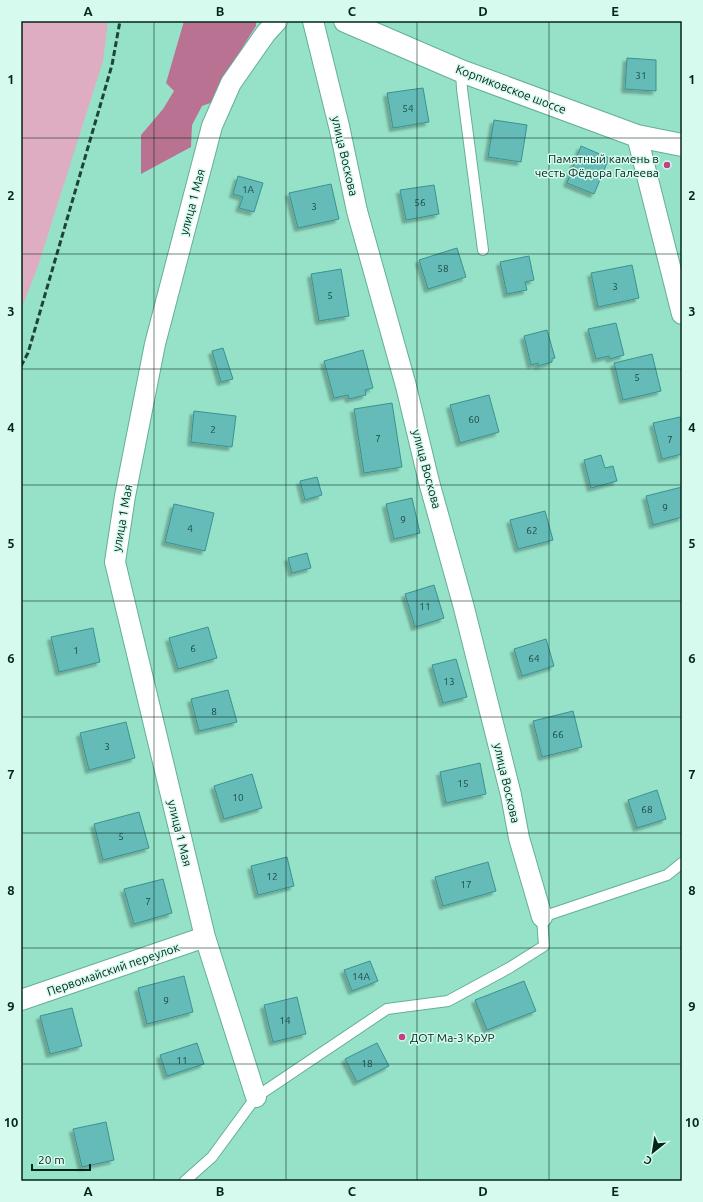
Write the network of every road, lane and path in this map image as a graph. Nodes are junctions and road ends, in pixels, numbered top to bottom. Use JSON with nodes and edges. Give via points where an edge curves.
{"nodes":[{"id":1,"x":277,"y":21,"type":"edge"},
{"id":2,"x":313,"y":21,"type":"edge"},
{"id":3,"x":345,"y":21,"type":"edge"},
{"id":4,"x":461,"y":71,"type":"junction"},
{"id":5,"x":637,"y":136,"type":"junction"},
{"id":6,"x":682,"y":145,"type":"edge"},
{"id":7,"x":483,"y":250,"type":"dead end"},
{"id":8,"x":682,"y":314,"type":"edge"},
{"id":9,"x":682,"y":863,"type":"edge"},
{"id":10,"x":542,"y":917,"type":"junction"},
{"id":11,"x":205,"y":937,"type":"junction"},
{"id":12,"x":21,"y":1000,"type":"edge"},
{"id":13,"x":256,"y":1097,"type":"junction"},
{"id":14,"x":185,"y":1181,"type":"edge"}],
"edges":[{"from":1,"to":11,"type":"street","name":"улица 1 Мая","via":[[235,77],[212,126],[155,344],[125,496],[115,562]]},
{"from":2,"to":10,"type":"street","name":"улица Воскова","via":[[357,211],[406,386],[511,795],[519,838]]},
{"from":3,"to":4,"type":"street","name":"Корпиковское шоссе"},
{"from":4,"to":5,"type":"street","name":"Корпиковское шоссе"},
{"from":4,"to":7,"type":"lane"},
{"from":5,"to":6,"type":"street","name":"Корпиковское шоссе"},
{"from":5,"to":8,"type":"street"},
{"from":9,"to":10,"type":"lane","via":[[666,875]]},
{"from":10,"to":13,"type":"lane","via":[[544,946],[448,1001],[387,1009]]},
{"from":11,"to":12,"type":"street","name":"Первомайский переулок"},
{"from":11,"to":13,"type":"street","name":"улица 1 Мая"},
{"from":13,"to":14,"type":"lane","via":[[212,1157]]}]}
